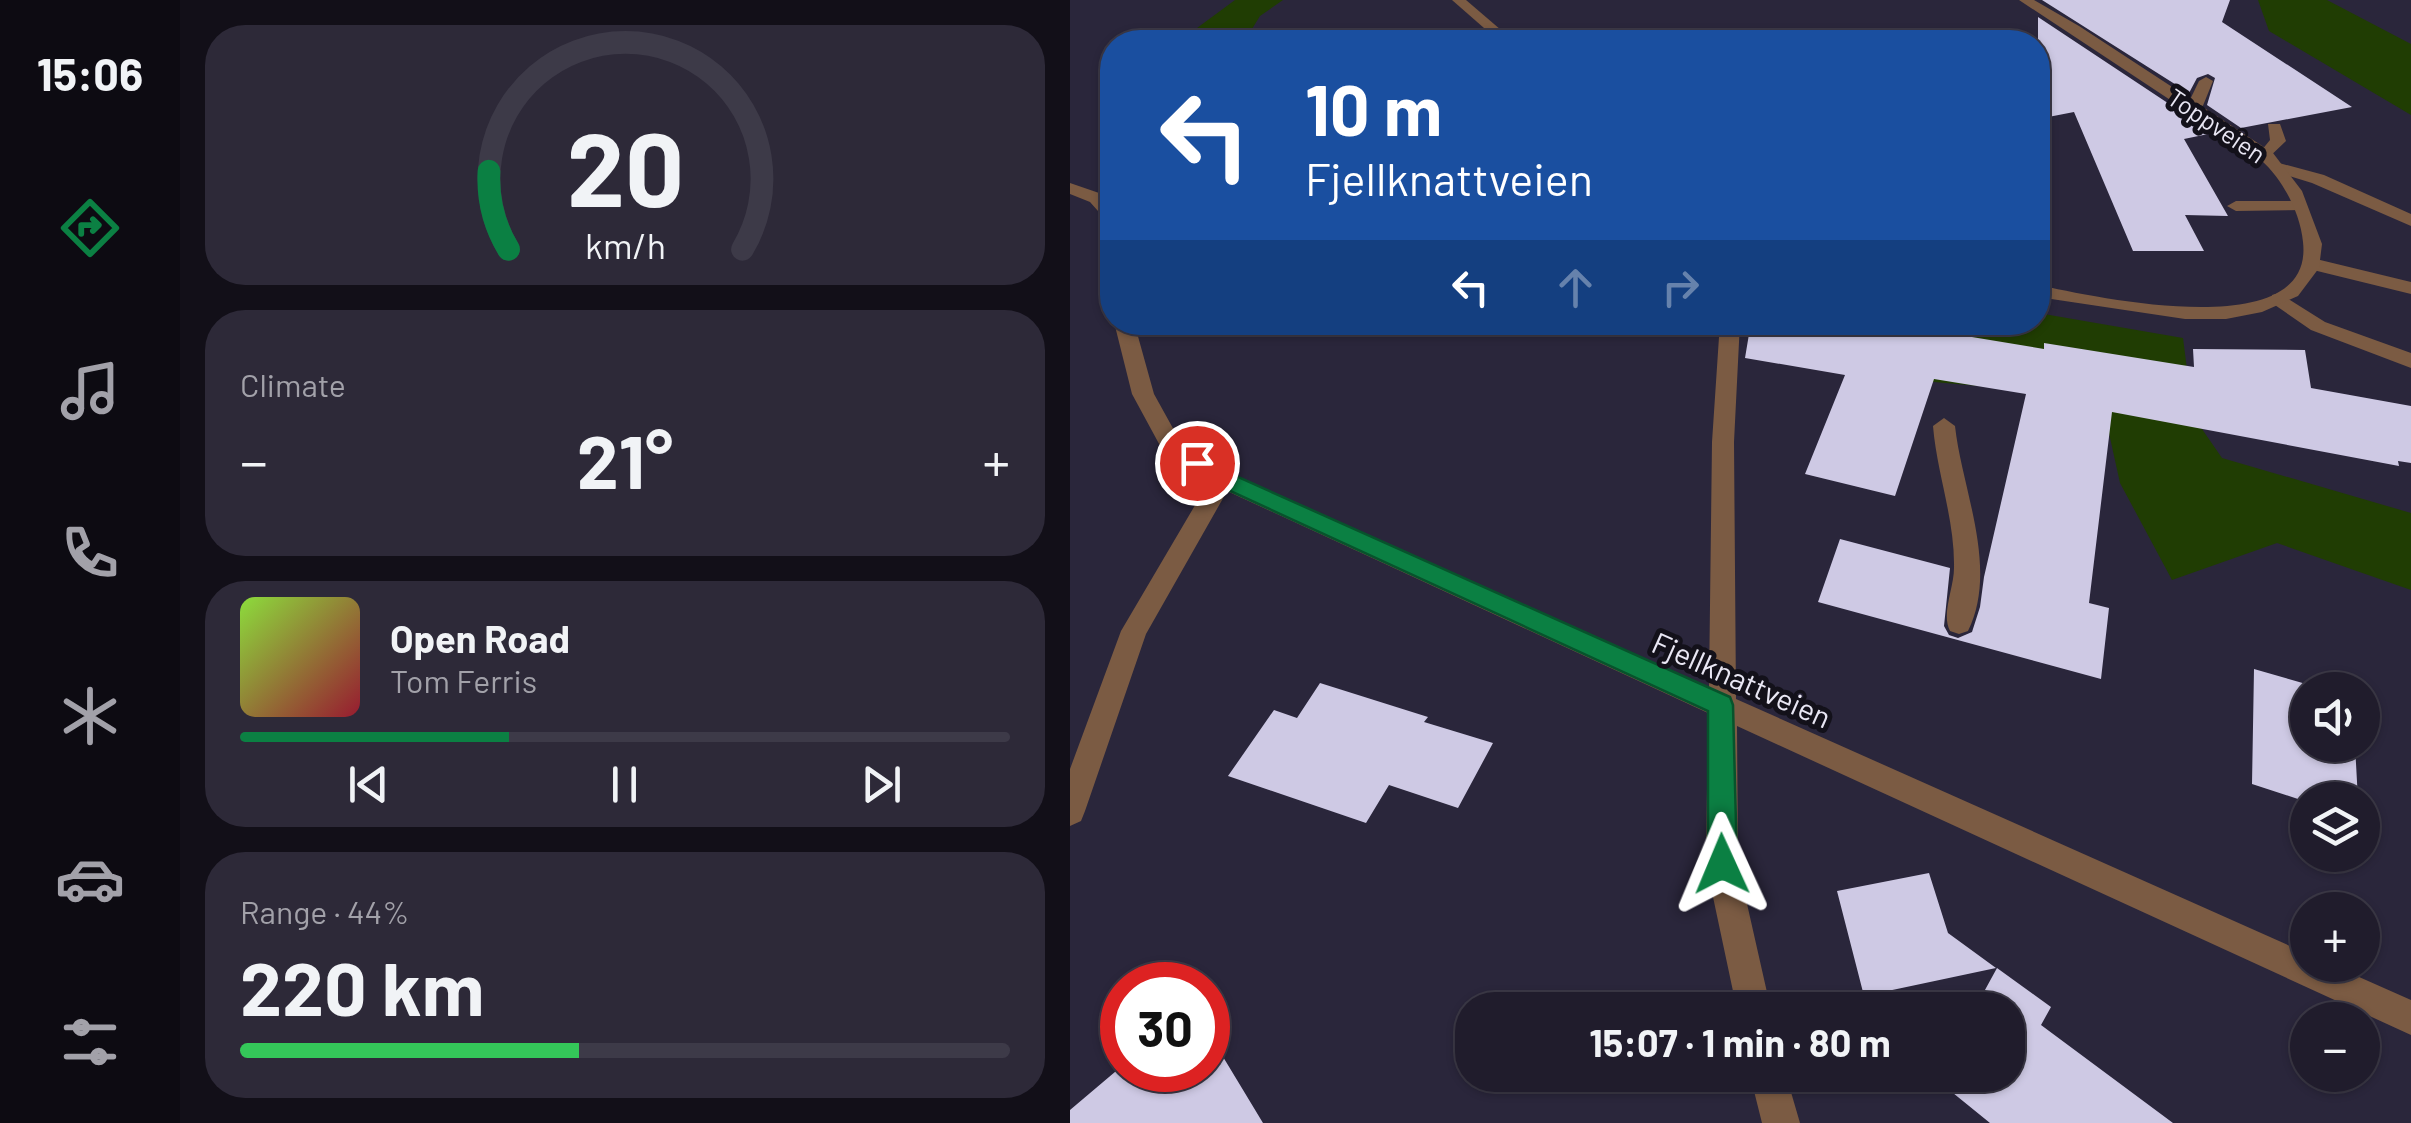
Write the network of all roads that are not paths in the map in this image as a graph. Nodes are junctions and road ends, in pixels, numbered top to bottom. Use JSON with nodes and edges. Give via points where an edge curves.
{"nodes":[{"id":1,"x":1458,"y":0,"type":"edge"},
{"id":2,"x":2026,"y":0,"type":"edge"},
{"id":3,"x":1494,"y":30,"type":"edge"},
{"id":4,"x":2206,"y":81,"type":"dead end"},
{"id":5,"x":2194,"y":108,"type":"junction"},
{"id":6,"x":2274,"y":127,"type":"dead end"},
{"id":7,"x":2272,"y":162,"type":"junction"},
{"id":8,"x":1070,"y":188,"type":"edge"},
{"id":9,"x":1100,"y":202,"type":"edge"},
{"id":10,"x":2236,"y":206,"type":"dead end"},
{"id":11,"x":2300,"y":206,"type":"junction"},
{"id":12,"x":2411,"y":222,"type":"edge"},
{"id":13,"x":2312,"y":264,"type":"junction"},
{"id":14,"x":2411,"y":288,"type":"edge"},
{"id":15,"x":2050,"y":293,"type":"edge"},
{"id":16,"x":2279,"y":299,"type":"junction"},
{"id":17,"x":1127,"y":335,"type":"edge"},
{"id":18,"x":1729,"y":335,"type":"edge"},
{"id":19,"x":2411,"y":361,"type":"edge"},
{"id":20,"x":1944,"y":426,"type":"dead end"},
{"id":21,"x":1222,"y":479,"type":"junction"},
{"id":22,"x":1959,"y":623,"type":"dead end"},
{"id":23,"x":1720,"y":705,"type":"junction"},
{"id":24,"x":1070,"y":811,"type":"edge"},
{"id":25,"x":1750,"y":992,"type":"edge"},
{"id":26,"x":2411,"y":1018,"type":"edge"},
{"id":27,"x":1773,"y":1092,"type":"edge"},
{"id":28,"x":1782,"y":1123,"type":"edge"}],
"edges":[{"from":1,"to":3,"type":"street"},
{"from":2,"to":5,"type":"street","name":"Toppveien"},
{"from":4,"to":5,"type":"street"},
{"from":5,"to":7,"type":"street","name":"Toppveien"},
{"from":6,"to":7,"type":"street"},
{"from":7,"to":11,"type":"street","name":"Toppveien"},
{"from":7,"to":12,"type":"street"},
{"from":8,"to":9,"type":"street"},
{"from":10,"to":11,"type":"street"},
{"from":11,"to":13,"type":"street","name":"Toppveien","via":[[2314,248]]},
{"from":13,"to":14,"type":"street"},
{"from":13,"to":16,"type":"street","via":[[2300,287]]},
{"from":15,"to":16,"type":"street","via":[[2190,312],[2255,308]]},
{"from":16,"to":19,"type":"street","via":[[2318,326]]},
{"from":17,"to":21,"type":"street","name":"Fjellknattveien","via":[[1143,394],[1172,446]]},
{"from":18,"to":23,"type":"street"},
{"from":20,"to":22,"type":"street","via":[[1966,553]]},
{"from":21,"to":23,"type":"street","name":"Fjellknattveien"},
{"from":21,"to":24,"type":"street","via":[[1134,631]]},
{"from":23,"to":25,"type":"street","via":[[1722,864]]},
{"from":23,"to":26,"type":"street","name":"Fjellknattveien"},
{"from":27,"to":28,"type":"street"}]}
